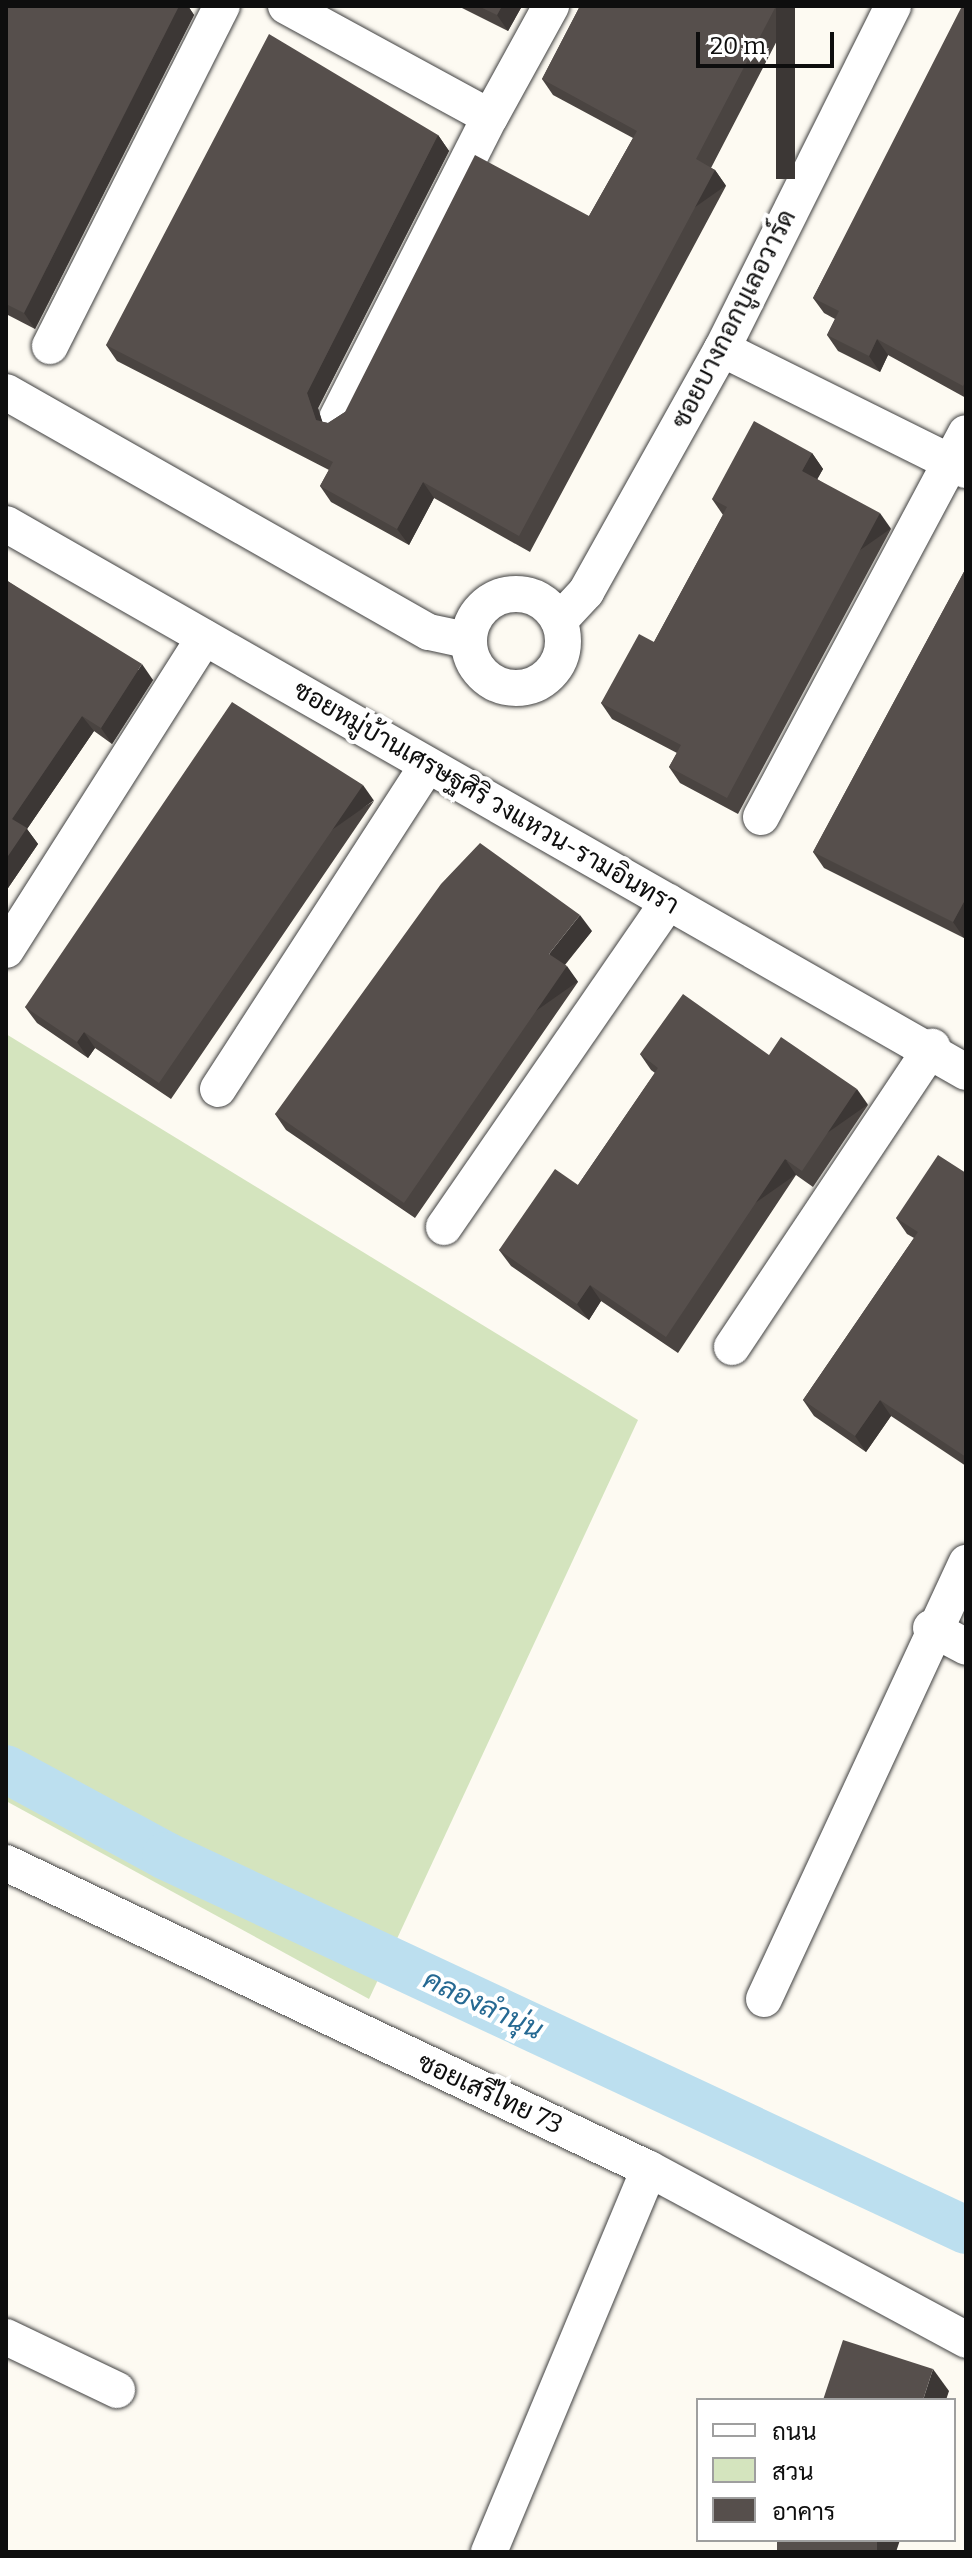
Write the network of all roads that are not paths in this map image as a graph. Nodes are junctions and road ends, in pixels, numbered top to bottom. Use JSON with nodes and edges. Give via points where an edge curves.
{"nodes":[{"id":1,"x":222,"y":6,"type":"edge"},
{"id":2,"x":286,"y":6,"type":"edge"},
{"id":3,"x":551,"y":6,"type":"edge"},
{"id":4,"x":893,"y":6,"type":"edge"},
{"id":5,"x":490,"y":117,"type":"junction"},
{"id":6,"x":50,"y":346,"type":"dead end"},
{"id":7,"x":722,"y":349,"type":"junction"},
{"id":8,"x":6,"y":392,"type":"edge"},
{"id":9,"x":337,"y":418,"type":"edge"},
{"id":10,"x":961,"y":455,"type":"edge"},
{"id":11,"x":6,"y":524,"type":"edge"},
{"id":12,"x":559,"y":621,"type":"junction"},
{"id":13,"x":204,"y":638,"type":"junction"},
{"id":14,"x":468,"y":640,"type":"junction"},
{"id":15,"x":427,"y":766,"type":"junction"},
{"id":16,"x":761,"y":817,"type":"dead end"},
{"id":17,"x":668,"y":902,"type":"junction"},
{"id":18,"x":6,"y":950,"type":"edge"},
{"id":19,"x":932,"y":1047,"type":"junction"},
{"id":20,"x":966,"y":1072,"type":"edge"},
{"id":21,"x":218,"y":1089,"type":"dead end"},
{"id":22,"x":444,"y":1227,"type":"dead end"},
{"id":23,"x":732,"y":1347,"type":"dead end"},
{"id":24,"x":966,"y":1563,"type":"edge"},
{"id":25,"x":931,"y":1628,"type":"junction"},
{"id":26,"x":966,"y":1647,"type":"edge"},
{"id":27,"x":6,"y":1863,"type":"edge"},
{"id":28,"x":764,"y":1999,"type":"dead end"},
{"id":29,"x":649,"y":2169,"type":"junction"},
{"id":30,"x":6,"y":2337,"type":"edge"},
{"id":31,"x":966,"y":2340,"type":"edge"},
{"id":32,"x":117,"y":2390,"type":"dead end"},
{"id":33,"x":489,"y":2552,"type":"edge"}],
"edges":[{"from":1,"to":6,"type":"street"},
{"from":2,"to":5,"type":"street"},
{"from":3,"to":5,"type":"street"},
{"from":4,"to":7,"type":"street","name":"ซอยบางกอกบูเลอวาร์ด"},
{"from":5,"to":9,"type":"street"},
{"from":7,"to":10,"type":"street"},
{"from":7,"to":12,"type":"street","name":"ซอยบางกอกบูเลอวาร์ด","via":[[586,592]]},
{"from":8,"to":14,"type":"street","via":[[429,632]]},
{"from":10,"to":16,"type":"street"},
{"from":11,"to":13,"type":"street","name":"ซอยหมู่บ้านเศรษฐศิริ วงแหวน-รามอินทรา"},
{"from":12,"to":14,"type":"street","via":[[538,599],[507,594],[479,611]]},
{"from":12,"to":14,"type":"street","via":[[557,666],[518,689],[489,681]]},
{"from":13,"to":15,"type":"street","name":"ซอยหมู่บ้านเศรษฐศิริ วงแหวน-รามอินทรา"},
{"from":13,"to":18,"type":"street"},
{"from":15,"to":17,"type":"street","name":"ซอยหมู่บ้านเศรษฐศิริ วงแหวน-รามอินทรา"},
{"from":15,"to":21,"type":"street"},
{"from":17,"to":19,"type":"street","name":"ซอยหมู่บ้านเศรษฐศิริ วงแหวน-รามอินทรา"},
{"from":17,"to":22,"type":"street"},
{"from":19,"to":20,"type":"street","name":"ซอยหมู่บ้านเศรษฐศิริ วงแหวน-รามอินทรา"},
{"from":19,"to":23,"type":"street"},
{"from":24,"to":25,"type":"street"},
{"from":25,"to":26,"type":"street"},
{"from":25,"to":28,"type":"street"},
{"from":27,"to":29,"type":"street","name":"ซอยเสรีไทย 73"},
{"from":29,"to":31,"type":"street","name":"ซอยเสรีไทย 73"},
{"from":29,"to":33,"type":"street"},
{"from":30,"to":32,"type":"street"}]}
